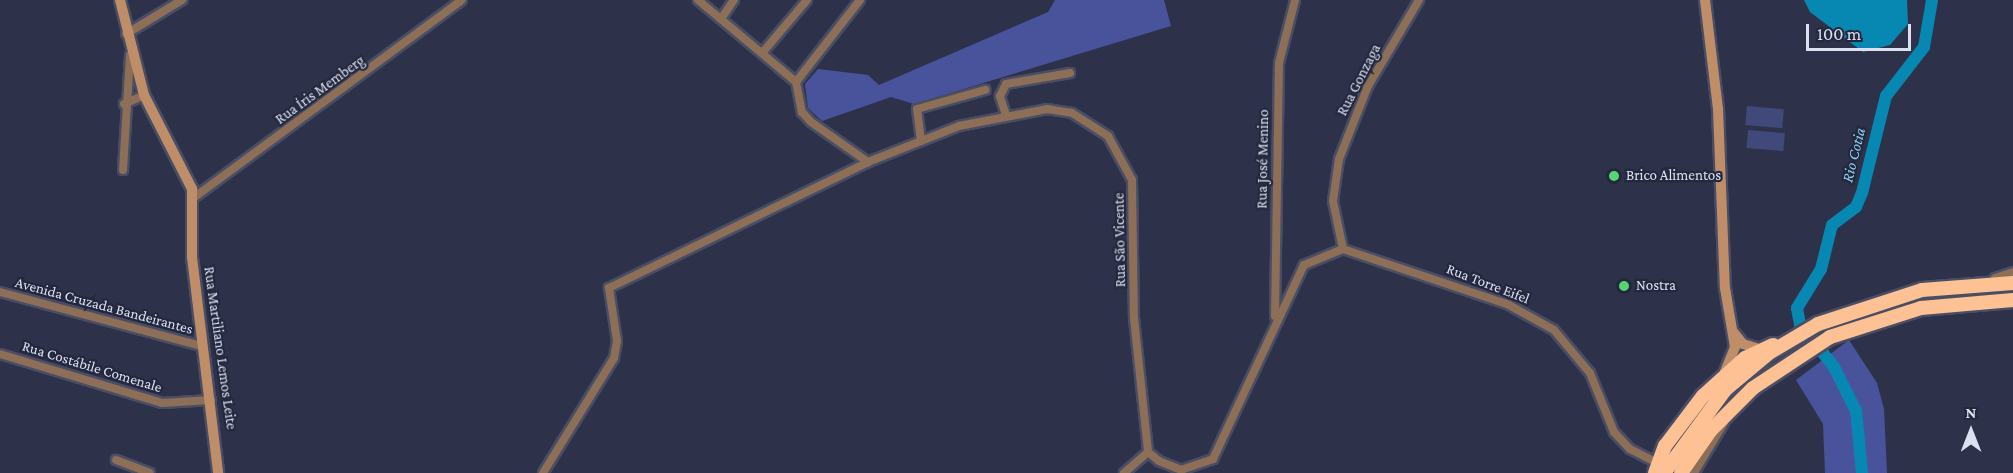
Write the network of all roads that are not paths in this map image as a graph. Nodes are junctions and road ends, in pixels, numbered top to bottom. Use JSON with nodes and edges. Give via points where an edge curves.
{"nodes":[{"id":1,"x":120,"y":0,"type":"edge"},
{"id":2,"x":182,"y":0,"type":"edge"},
{"id":3,"x":462,"y":0,"type":"edge"},
{"id":4,"x":698,"y":0,"type":"edge"},
{"id":5,"x":734,"y":0,"type":"edge"},
{"id":6,"x":807,"y":0,"type":"edge"},
{"id":7,"x":860,"y":0,"type":"edge"},
{"id":8,"x":1295,"y":0,"type":"edge"},
{"id":9,"x":1419,"y":0,"type":"edge"},
{"id":10,"x":1705,"y":0,"type":"edge"},
{"id":11,"x":721,"y":19,"type":"junction"},
{"id":12,"x":1390,"y":29,"type":"dead end"},
{"id":13,"x":1398,"y":34,"type":"junction"},
{"id":14,"x":125,"y":35,"type":"junction"},
{"id":15,"x":763,"y":52,"type":"junction"},
{"id":16,"x":130,"y":55,"type":"junction"},
{"id":17,"x":1070,"y":73,"type":"dead end"},
{"id":18,"x":796,"y":82,"type":"junction"},
{"id":19,"x":985,"y":90,"type":"dead end"},
{"id":20,"x":144,"y":95,"type":"junction"},
{"id":21,"x":124,"y":104,"type":"junction"},
{"id":22,"x":1006,"y":116,"type":"junction"},
{"id":23,"x":921,"y":141,"type":"junction"},
{"id":24,"x":868,"y":162,"type":"junction"},
{"id":25,"x":123,"y":170,"type":"dead end"},
{"id":26,"x":192,"y":199,"type":"junction"},
{"id":27,"x":1343,"y":249,"type":"junction"},
{"id":28,"x":2013,"y":272,"type":"edge"},
{"id":29,"x":2013,"y":283,"type":"edge"},
{"id":30,"x":1922,"y":290,"type":"junction"},
{"id":31,"x":0,"y":292,"type":"edge"},
{"id":32,"x":2013,"y":300,"type":"edge"},
{"id":33,"x":1275,"y":321,"type":"junction"},
{"id":34,"x":1734,"y":332,"type":"junction"},
{"id":35,"x":1790,"y":340,"type":"junction"},
{"id":36,"x":201,"y":346,"type":"junction"},
{"id":37,"x":1759,"y":350,"type":"junction"},
{"id":38,"x":0,"y":354,"type":"edge"},
{"id":39,"x":1723,"y":374,"type":"junction"},
{"id":40,"x":211,"y":400,"type":"junction"},
{"id":41,"x":1730,"y":410,"type":"junction"},
{"id":42,"x":1148,"y":452,"type":"junction"},
{"id":43,"x":116,"y":459,"type":"dead end"},
{"id":44,"x":1659,"y":470,"type":"edge"},
{"id":45,"x":150,"y":473,"type":"edge"},
{"id":46,"x":218,"y":473,"type":"edge"},
{"id":47,"x":543,"y":473,"type":"edge"},
{"id":48,"x":1124,"y":473,"type":"edge"},
{"id":49,"x":1681,"y":473,"type":"edge"},
{"id":50,"x":1694,"y":473,"type":"edge"}],
"edges":[{"from":1,"to":14,"type":"street","name":"Rua Martiliano Lemos Leite"},
{"from":2,"to":14,"type":"street"},
{"from":3,"to":26,"type":"street","name":"Rua Íris Memberg"},
{"from":4,"to":11,"type":"street"},
{"from":5,"to":11,"type":"street"},
{"from":6,"to":15,"type":"street"},
{"from":7,"to":18,"type":"street"},
{"from":8,"to":33,"type":"street","name":"Rua José Menino","via":[[1279,63]]},
{"from":9,"to":13,"type":"street","name":"Rua Gonzaga"},
{"from":10,"to":34,"type":"street","via":[[1719,117],[1725,288]]},
{"from":11,"to":15,"type":"street"},
{"from":12,"to":13,"type":"street"},
{"from":13,"to":27,"type":"street","name":"Rua Gonzaga","via":[[1354,115],[1339,159],[1333,201]]},
{"from":14,"to":16,"type":"street","name":"Rua Martiliano Lemos Leite"},
{"from":15,"to":18,"type":"street"},
{"from":16,"to":20,"type":"street","name":"Rua Martiliano Lemos Leite"},
{"from":16,"to":21,"type":"street","name":"Rua Martiliano Lemos Leite"},
{"from":17,"to":22,"type":"street","via":[[1006,84],[1000,92]]},
{"from":18,"to":24,"type":"street","via":[[806,117]]},
{"from":19,"to":23,"type":"street","via":[[917,109]]},
{"from":20,"to":21,"type":"street"},
{"from":20,"to":26,"type":"street","name":"Rua Martiliano Lemos Leite","via":[[184,169]]},
{"from":21,"to":25,"type":"street","name":"Rua Martiliano Lemos Leite"},
{"from":22,"to":23,"type":"street","name":"Rua São Vicente"},
{"from":22,"to":42,"type":"street","name":"Rua São Vicente","via":[[1047,109],[1072,113],[1108,136],[1125,162],[1136,226],[1134,318]]},
{"from":23,"to":24,"type":"street","name":"Rua São Vicente"},
{"from":24,"to":47,"type":"street","name":"Rua São Vicente","via":[[609,288],[614,358]]},
{"from":26,"to":36,"type":"street","name":"Rua Martiliano Lemos Leite"},
{"from":27,"to":33,"type":"street","via":[[1304,265]]},
{"from":27,"to":44,"type":"street","name":"Rua Torre Eifel","via":[[1509,305],[1554,330],[1590,373],[1614,432]]},
{"from":28,"to":30,"type":"street"},
{"from":29,"to":30,"type":"highway"},
{"from":30,"to":35,"type":"highway","via":[[1818,324]]},
{"from":31,"to":36,"type":"street","name":"Avenida Cruzada Bandeirantes"},
{"from":32,"to":41,"type":"highway","via":[[1921,308],[1830,337],[1800,354]]},
{"from":33,"to":42,"type":"street","via":[[1213,459],[1196,469],[1181,470]]},
{"from":34,"to":37,"type":"street","via":[[1743,344]]},
{"from":34,"to":39,"type":"street","via":[[1734,355]]},
{"from":35,"to":37,"type":"highway"},
{"from":35,"to":44,"type":"highway","via":[[1725,390]]},
{"from":36,"to":40,"type":"street","name":"Rua Martiliano Lemos Leite"},
{"from":37,"to":39,"type":"highway"},
{"from":38,"to":40,"type":"street","name":"Rua Costábile Comenale","via":[[162,403]]},
{"from":39,"to":44,"type":"highway","via":[[1677,429]]},
{"from":40,"to":46,"type":"street","name":"Rua Martiliano Lemos Leite"},
{"from":41,"to":49,"type":"highway"},
{"from":41,"to":50,"type":"street"},
{"from":42,"to":48,"type":"street"},
{"from":43,"to":45,"type":"street"}]}
